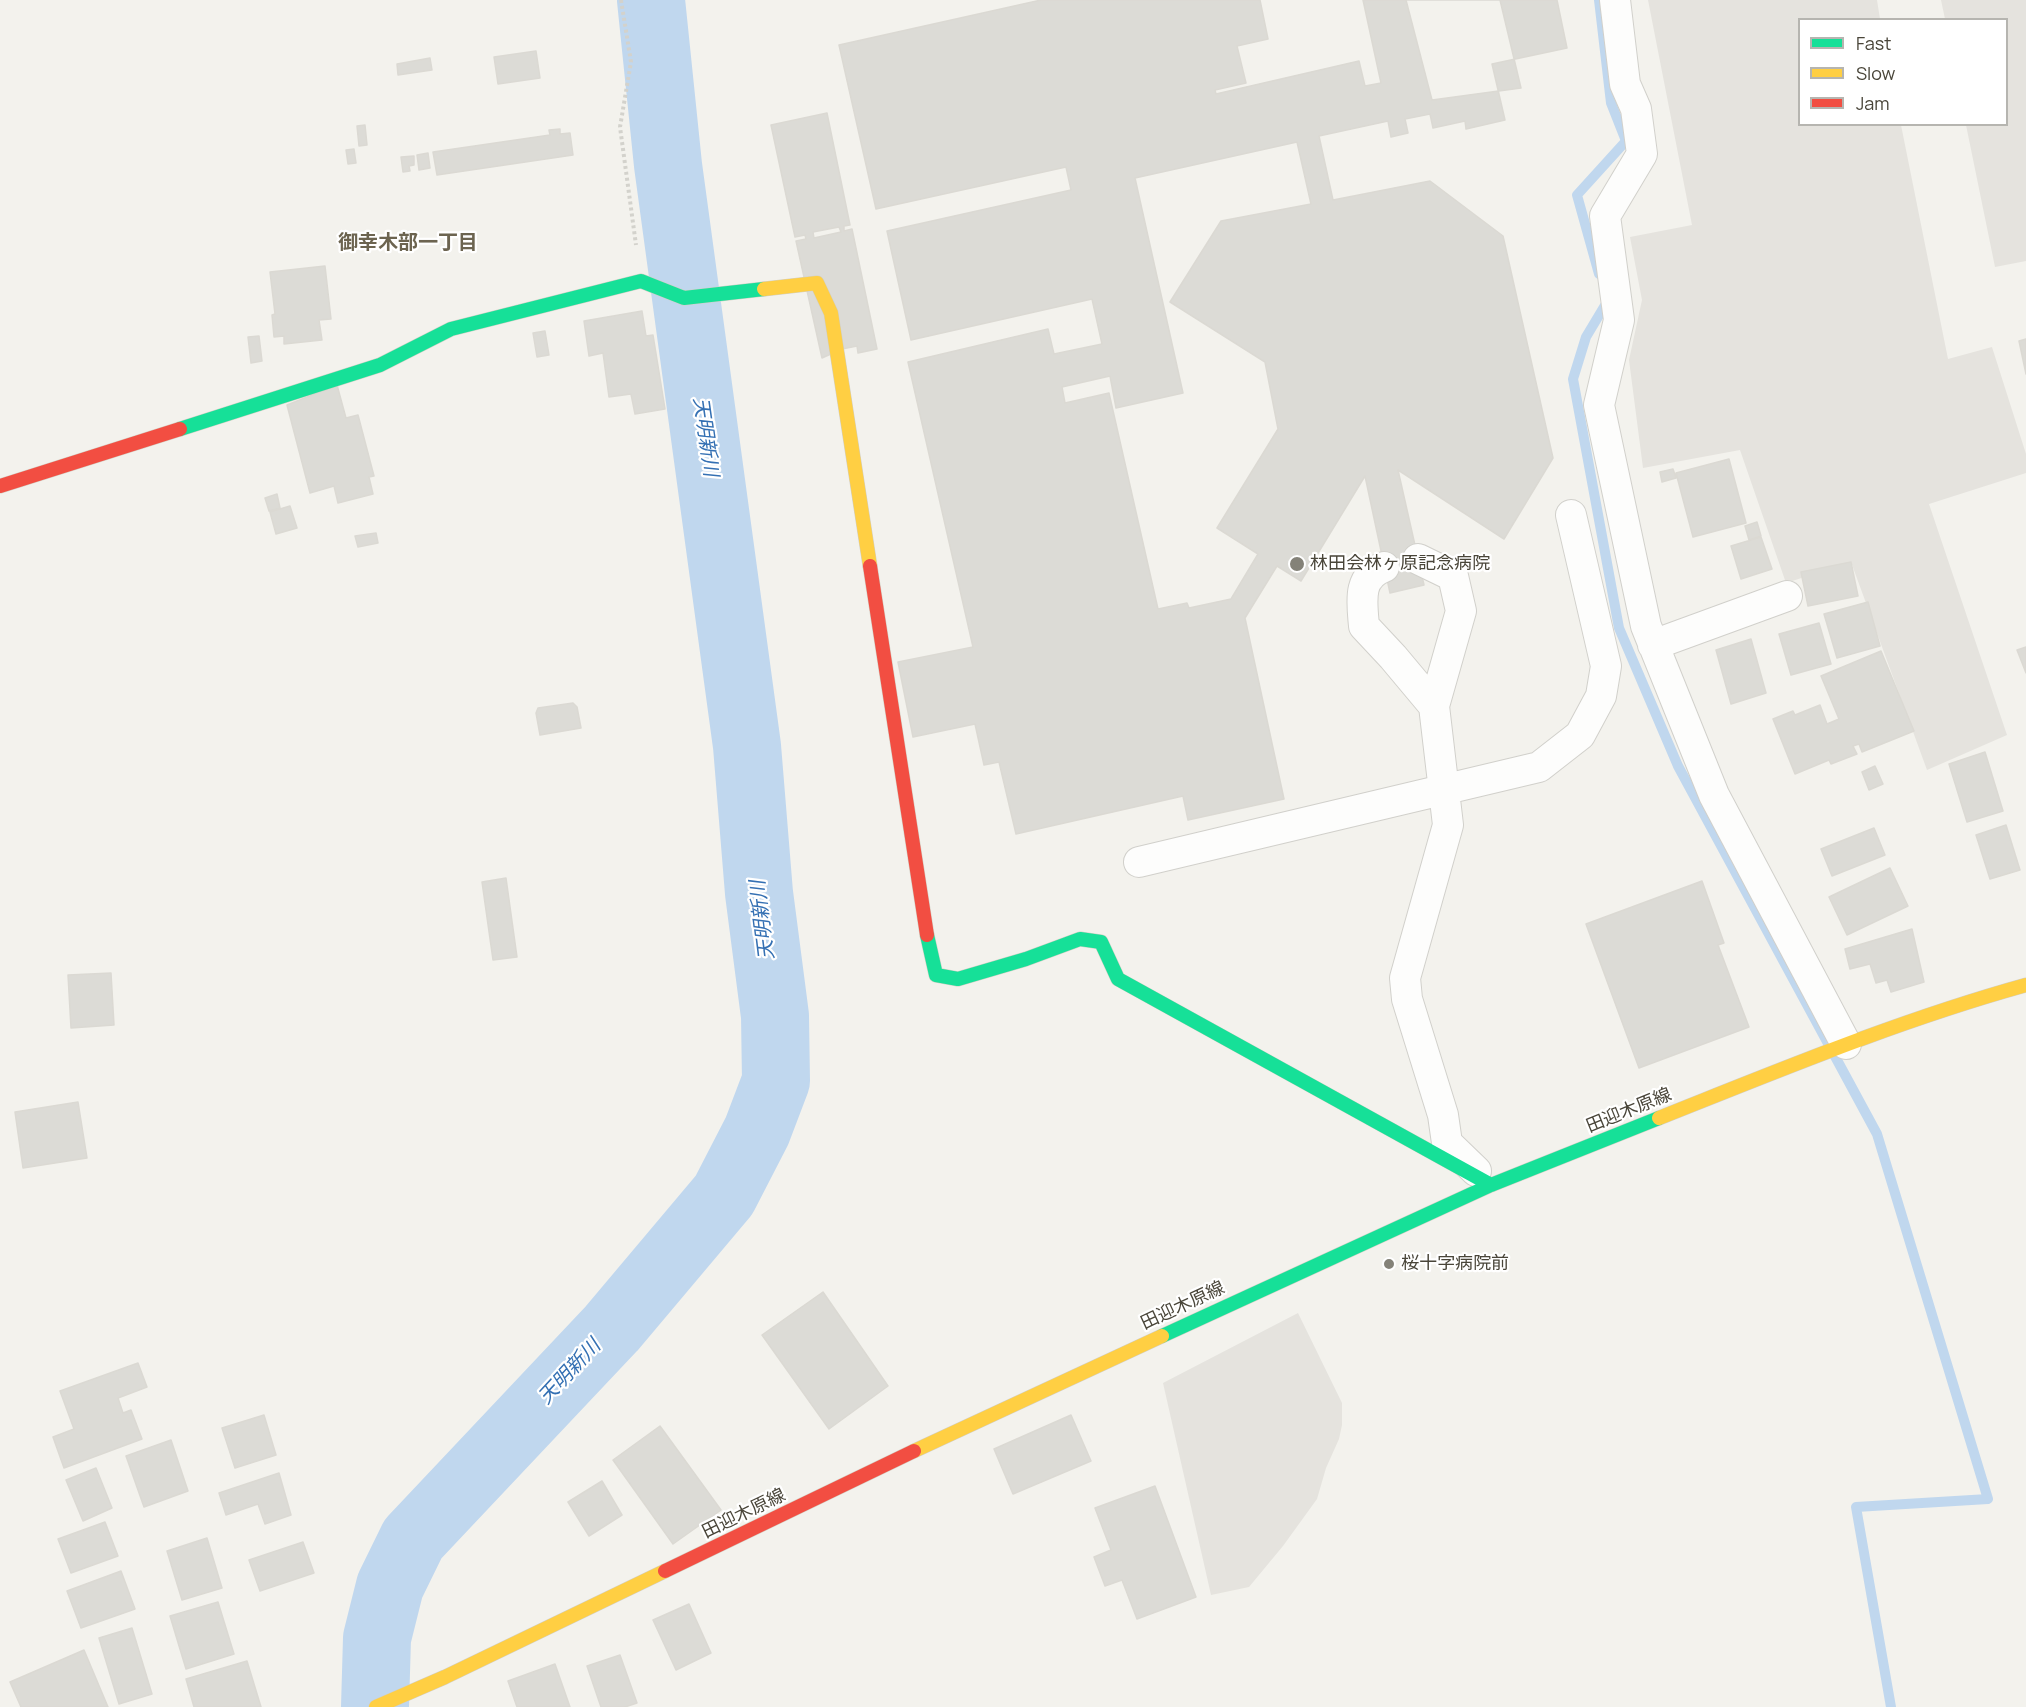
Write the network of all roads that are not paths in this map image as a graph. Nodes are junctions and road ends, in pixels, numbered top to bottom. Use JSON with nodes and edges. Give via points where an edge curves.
{"nodes":[{"id":1,"x":1615,"y":0,"type":"edge"},
{"id":2,"x":0,"y":486,"type":"edge"},
{"id":3,"x":1571,"y":515,"type":"dead end"},
{"id":4,"x":1418,"y":559,"type":"dead end"},
{"id":5,"x":1384,"y":567,"type":"dead end"},
{"id":6,"x":1787,"y":596,"type":"dead end"},
{"id":7,"x":1653,"y":645,"type":"junction"},
{"id":8,"x":1434,"y":706,"type":"junction"},
{"id":9,"x":1444,"y":790,"type":"junction"},
{"id":10,"x":1139,"y":862,"type":"dead end"},
{"id":11,"x":2026,"y":985,"type":"edge"},
{"id":12,"x":1846,"y":1044,"type":"junction"},
{"id":13,"x":1491,"y":1185,"type":"junction"},
{"id":14,"x":376,"y":1707,"type":"edge"}],
"edges":[{"from":1,"to":7,"type":"street","via":[[1625,84],[1636,109],[1642,154],[1605,216],[1619,320],[1599,405]]},
{"from":2,"to":13,"type":"street","via":[[380,365],[451,329],[641,280],[684,298],[817,283],[831,313],[927,939],[936,975],[958,979],[1080,939],[1101,942],[1118,979]]},
{"from":3,"to":9,"type":"street","via":[[1606,666],[1601,696],[1580,735],[1539,767]]},
{"from":4,"to":8,"type":"street","via":[[1453,576],[1461,611]]},
{"from":5,"to":8,"type":"street","via":[[1373,571],[1362,591],[1364,626]]},
{"from":6,"to":7,"type":"street"},
{"from":7,"to":12,"type":"street","via":[[1714,795]]},
{"from":8,"to":9,"type":"street"},
{"from":9,"to":10,"type":"street"},
{"from":9,"to":13,"type":"street","via":[[1448,825],[1405,978],[1407,999],[1443,1115],[1447,1143]]},
{"from":11,"to":12,"type":"street","name":"田迎木原線","via":[[1961,1003]]},
{"from":12,"to":13,"type":"street","name":"田迎木原線"},
{"from":13,"to":14,"type":"street","name":"田迎木原線","via":[[1021,1400]]}]}
